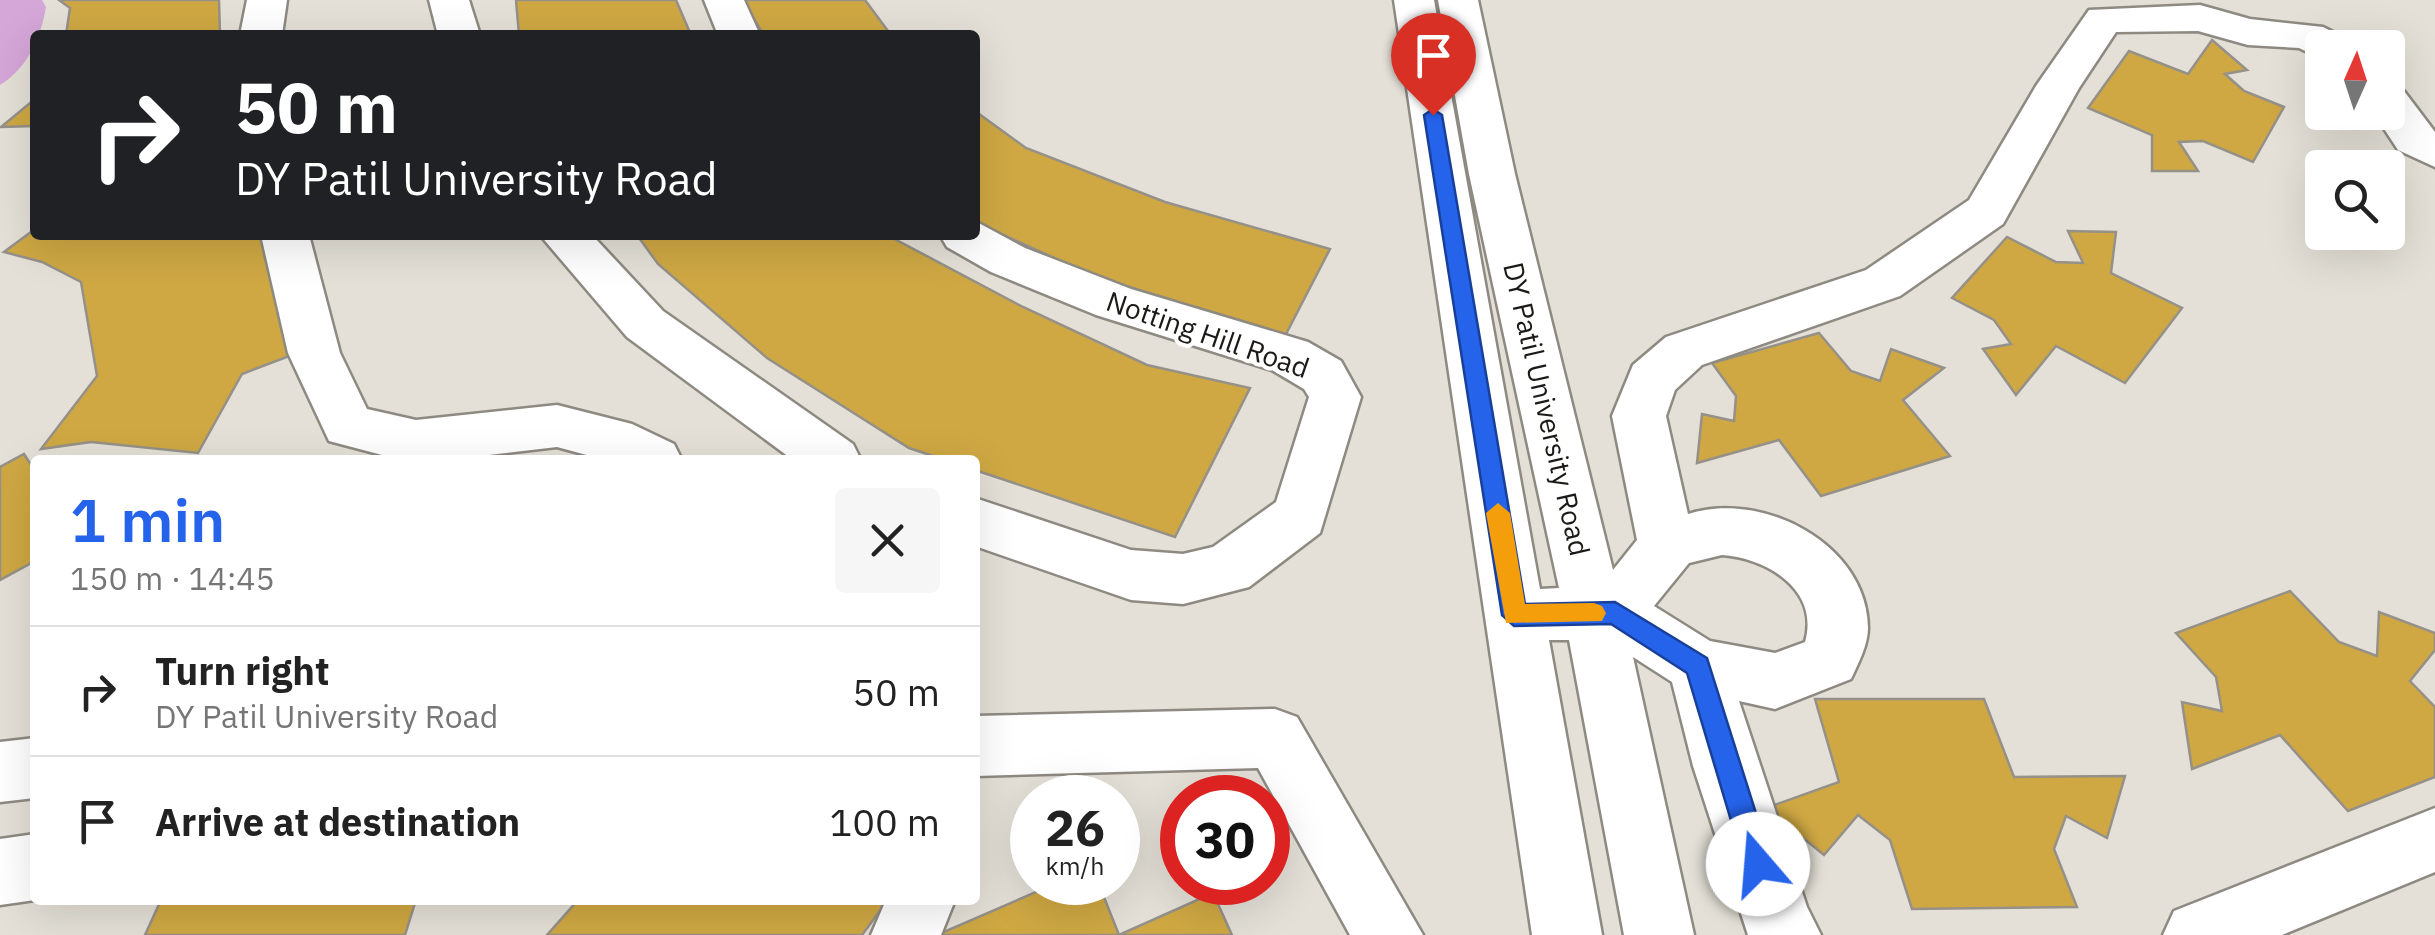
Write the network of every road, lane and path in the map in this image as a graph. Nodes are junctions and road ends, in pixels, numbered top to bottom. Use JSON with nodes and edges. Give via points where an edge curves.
{"nodes":[{"id":1,"x":267,"y":0,"type":"edge"},
{"id":2,"x":449,"y":0,"type":"edge"},
{"id":3,"x":724,"y":0,"type":"edge"},
{"id":4,"x":1414,"y":0,"type":"edge"},
{"id":5,"x":1458,"y":0,"type":"edge"},
{"id":6,"x":262,"y":30,"type":"edge"},
{"id":7,"x":458,"y":30,"type":"edge"},
{"id":8,"x":736,"y":30,"type":"edge"},
{"id":9,"x":2305,"y":36,"type":"edge"},
{"id":10,"x":2405,"y":126,"type":"edge"},
{"id":11,"x":2435,"y":152,"type":"edge"},
{"id":12,"x":286,"y":240,"type":"edge"},
{"id":13,"x":569,"y":240,"type":"edge"},
{"id":14,"x":973,"y":240,"type":"edge"},
{"id":15,"x":644,"y":455,"type":"edge"},
{"id":16,"x":827,"y":455,"type":"edge"},
{"id":17,"x":980,"y":524,"type":"edge"},
{"id":18,"x":1666,"y":547,"type":"junction"},
{"id":19,"x":1605,"y":613,"type":"junction"},
{"id":20,"x":1514,"y":615,"type":"junction"},
{"id":21,"x":1698,"y":666,"type":"junction"},
{"id":22,"x":980,"y":753,"type":"edge"},
{"id":23,"x":30,"y":769,"type":"edge"},
{"id":24,"x":0,"y":772,"type":"edge"},
{"id":25,"x":2435,"y":840,"type":"edge"},
{"id":26,"x":30,"y":869,"type":"edge"},
{"id":27,"x":0,"y":872,"type":"edge"},
{"id":28,"x":919,"y":905,"type":"edge"},
{"id":29,"x":1555,"y":924,"type":"edge"},
{"id":30,"x":906,"y":935,"type":"edge"},
{"id":31,"x":1388,"y":935,"type":"edge"},
{"id":32,"x":1659,"y":935,"type":"edge"},
{"id":33,"x":1786,"y":935,"type":"edge"},
{"id":34,"x":2198,"y":935,"type":"edge"}],
"edges":[{"from":1,"to":6,"type":"street"},
{"from":2,"to":7,"type":"street"},
{"from":3,"to":8,"type":"street"},
{"from":4,"to":20,"type":"street","name":"DY Patil University Road"},
{"from":5,"to":19,"type":"street","name":"DY Patil University Road","via":[[1496,193]]},
{"from":9,"to":18,"type":"street","via":[[2248,32],[2200,18],[2104,19],[1986,212],[1883,283],[1684,351],[1652,379],[1639,416]]},
{"from":10,"to":11,"type":"street"},
{"from":12,"to":15,"type":"street","via":[[314,352],[348,426],[416,442],[557,426],[613,439]]},
{"from":13,"to":16,"type":"street","via":[[645,324]]},
{"from":14,"to":17,"type":"street","name":"Notting Hill Road","via":[[1114,302],[1290,356],[1323,375],[1335,397],[1300,516],[1228,569],[1183,579],[1130,575]]},
{"from":18,"to":19,"type":"street"},
{"from":18,"to":21,"type":"street","via":[[1732,529],[1794,546],[1823,583],[1839,625],[1829,660],[1775,682]]},
{"from":19,"to":20,"type":"street"},
{"from":19,"to":21,"type":"street"},
{"from":19,"to":32,"type":"street","name":"DY Patil University Road"},
{"from":20,"to":29,"type":"street","name":"DY Patil University Road"},
{"from":21,"to":33,"type":"street","via":[[1725,766]]},
{"from":22,"to":31,"type":"street","via":[[1275,738]]},
{"from":23,"to":24,"type":"street"},
{"from":25,"to":34,"type":"street"},
{"from":26,"to":27,"type":"street"},
{"from":28,"to":30,"type":"street"}]}
